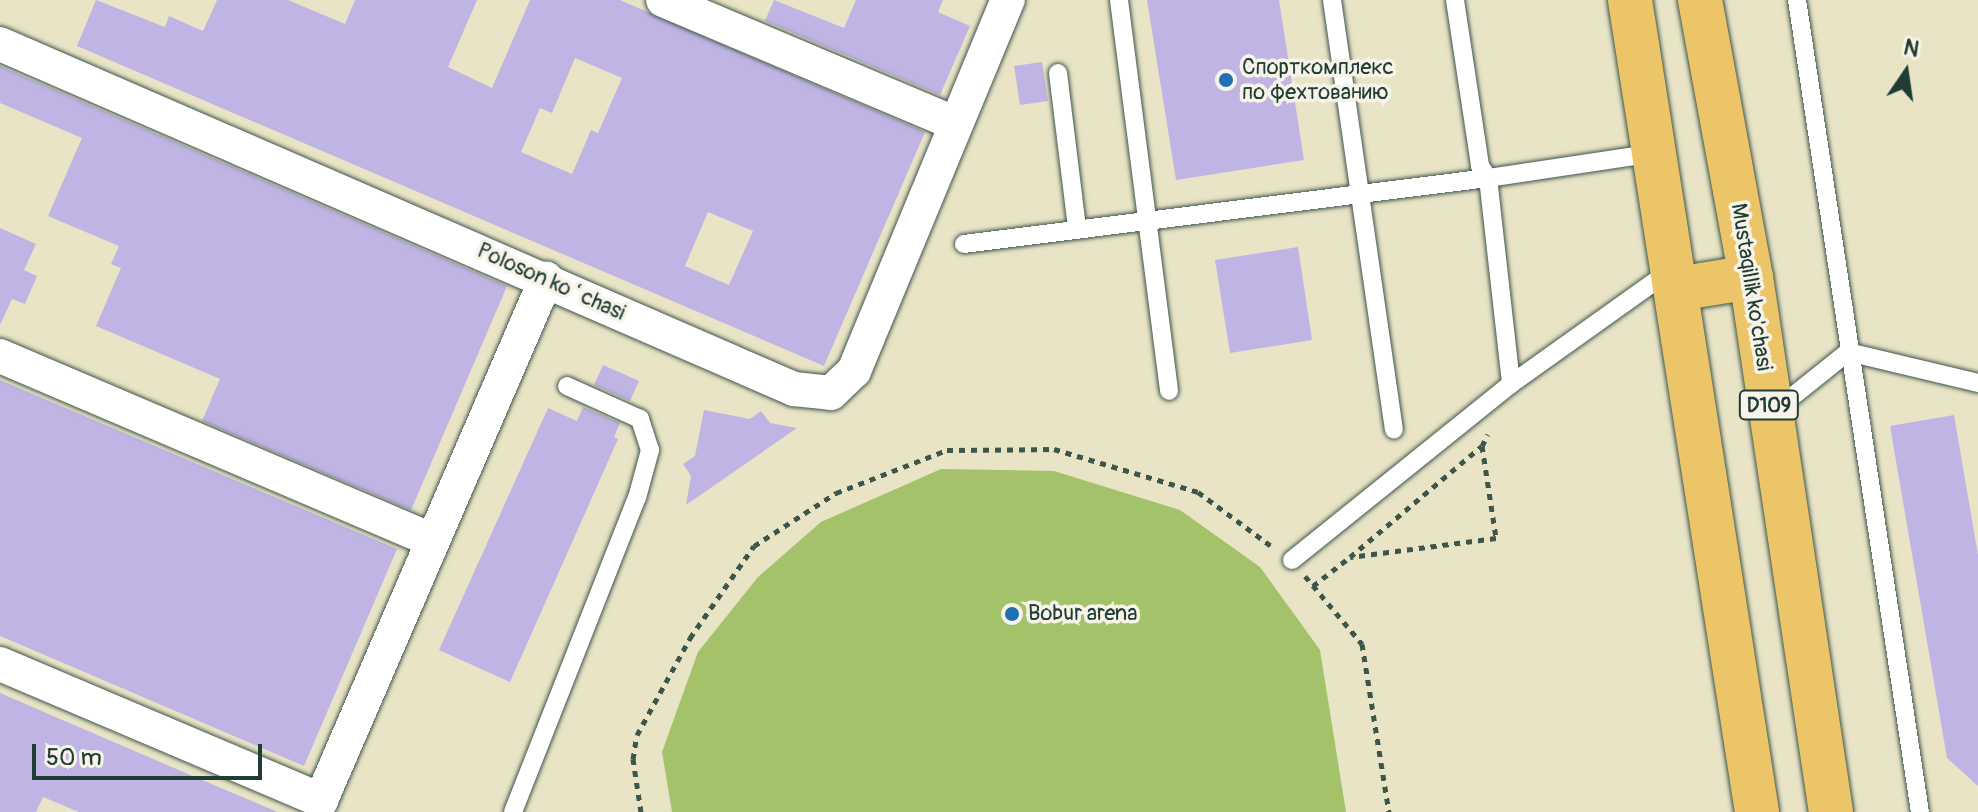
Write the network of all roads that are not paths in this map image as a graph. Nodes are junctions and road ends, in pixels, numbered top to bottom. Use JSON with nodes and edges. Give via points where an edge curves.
{"nodes":[{"id":1,"x":663,"y":0,"type":"edge"},
{"id":2,"x":1008,"y":0,"type":"edge"},
{"id":3,"x":1119,"y":0,"type":"edge"},
{"id":4,"x":1332,"y":0,"type":"edge"},
{"id":5,"x":1455,"y":0,"type":"edge"},
{"id":6,"x":1630,"y":0,"type":"edge"},
{"id":7,"x":1700,"y":0,"type":"edge"},
{"id":8,"x":1797,"y":0,"type":"edge"},
{"id":9,"x":0,"y":44,"type":"edge"},
{"id":10,"x":1058,"y":73,"type":"dead end"},
{"id":11,"x":954,"y":123,"type":"junction"},
{"id":12,"x":1655,"y":153,"type":"junction"},
{"id":13,"x":1488,"y":178,"type":"junction"},
{"id":14,"x":1359,"y":193,"type":"junction"},
{"id":15,"x":1146,"y":219,"type":"junction"},
{"id":16,"x":1077,"y":228,"type":"junction"},
{"id":17,"x":964,"y":244,"type":"dead end"},
{"id":18,"x":1751,"y":277,"type":"junction"},
{"id":19,"x":546,"y":279,"type":"junction"},
{"id":20,"x":1675,"y":279,"type":"junction"},
{"id":21,"x":1848,"y":352,"type":"junction"},
{"id":22,"x":0,"y":356,"type":"edge"},
{"id":23,"x":1978,"y":383,"type":"edge"},
{"id":24,"x":1511,"y":384,"type":"junction"},
{"id":25,"x":567,"y":386,"type":"dead end"},
{"id":26,"x":1169,"y":391,"type":"dead end"},
{"id":27,"x":1771,"y":414,"type":"junction"},
{"id":28,"x":1394,"y":430,"type":"dead end"},
{"id":29,"x":431,"y":540,"type":"junction"},
{"id":30,"x":1292,"y":560,"type":"road end"},
{"id":31,"x":0,"y":664,"type":"edge"},
{"id":32,"x":513,"y":812,"type":"edge"},
{"id":33,"x":1757,"y":812,"type":"edge"},
{"id":34,"x":1831,"y":812,"type":"edge"},
{"id":35,"x":1920,"y":812,"type":"edge"}],
"edges":[{"from":1,"to":11,"type":"street"},
{"from":2,"to":11,"type":"street","name":"Poloson koʻchasi"},
{"from":3,"to":15,"type":"lane"},
{"from":4,"to":14,"type":"lane"},
{"from":5,"to":13,"type":"lane","via":[[1480,166]]},
{"from":6,"to":12,"type":"main road"},
{"from":7,"to":18,"type":"main road","name":"Mustaqillik ko'chasi","number":"D109"},
{"from":8,"to":21,"type":"lane"},
{"from":9,"to":19,"type":"street","name":"Poloson koʻchasi"},
{"from":10,"to":16,"type":"lane"},
{"from":11,"to":19,"type":"street","name":"Poloson koʻchasi","via":[[854,371],[831,393],[794,389]]},
{"from":12,"to":13,"type":"lane"},
{"from":12,"to":20,"type":"main road"},
{"from":13,"to":14,"type":"lane"},
{"from":13,"to":24,"type":"lane"},
{"from":14,"to":15,"type":"lane"},
{"from":14,"to":28,"type":"lane"},
{"from":15,"to":16,"type":"lane"},
{"from":15,"to":26,"type":"lane"},
{"from":16,"to":17,"type":"lane"},
{"from":18,"to":20,"type":"main road"},
{"from":18,"to":27,"type":"main road","name":"Mustaqillik ko'chasi","number":"D109"},
{"from":19,"to":29,"type":"street"},
{"from":20,"to":24,"type":"lane"},
{"from":20,"to":33,"type":"main road"},
{"from":21,"to":23,"type":"lane"},
{"from":21,"to":27,"type":"lane"},
{"from":21,"to":35,"type":"lane"},
{"from":22,"to":29,"type":"street"},
{"from":24,"to":30,"type":"lane"},
{"from":25,"to":32,"type":"lane","via":[[640,419],[650,450],[637,498]]},
{"from":27,"to":34,"type":"main road","name":"Mustaqillik ko'chasi","number":"D109"},
{"from":29,"to":31,"type":"street","via":[[321,800]]}]}
